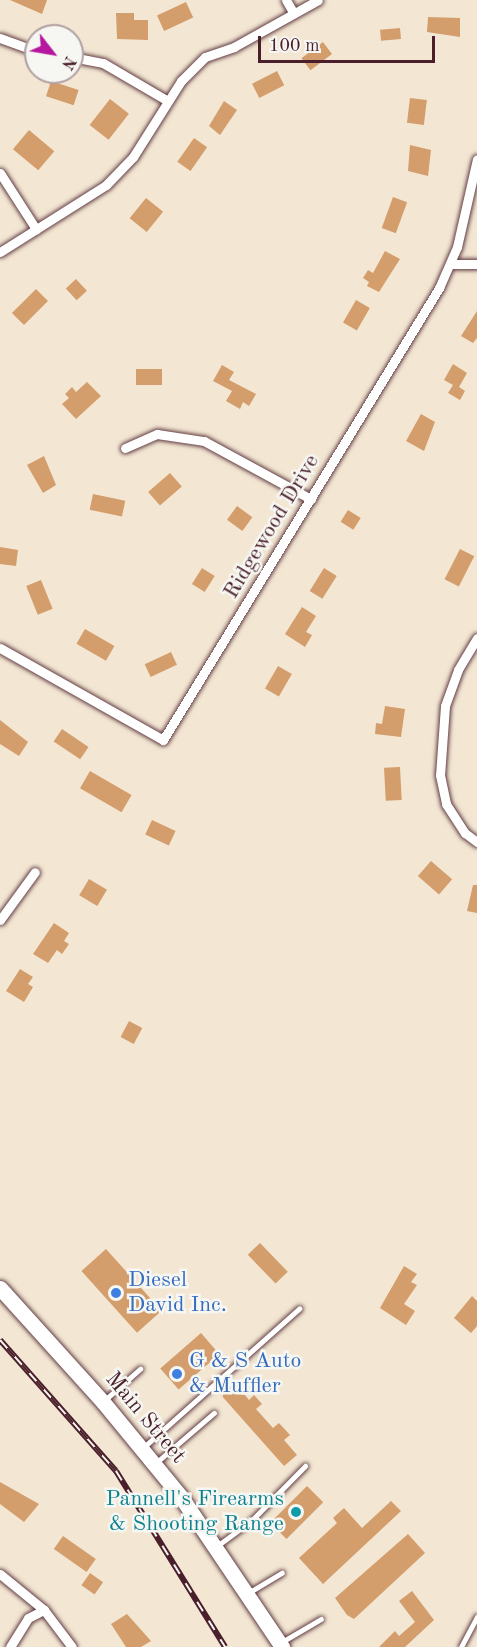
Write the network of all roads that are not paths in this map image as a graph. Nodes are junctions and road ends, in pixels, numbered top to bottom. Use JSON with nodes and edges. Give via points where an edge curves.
{"nodes":[{"id":1,"x":286,"y":0,"type":"edge"},
{"id":2,"x":318,"y":0,"type":"edge"},
{"id":3,"x":293,"y":12,"type":"junction"},
{"id":4,"x":0,"y":38,"type":"edge"},
{"id":5,"x":24,"y":47,"type":"edge"},
{"id":6,"x":84,"y":59,"type":"edge"},
{"id":7,"x":168,"y":101,"type":"junction"},
{"id":8,"x":477,"y":159,"type":"edge"},
{"id":9,"x":0,"y":173,"type":"edge"},
{"id":10,"x":36,"y":229,"type":"junction"},
{"id":11,"x":0,"y":252,"type":"edge"},
{"id":12,"x":451,"y":264,"type":"junction"},
{"id":13,"x":477,"y":264,"type":"edge"},
{"id":14,"x":125,"y":448,"type":"dead end"},
{"id":15,"x":311,"y":499,"type":"junction"},
{"id":16,"x":477,"y":638,"type":"edge"},
{"id":17,"x":0,"y":648,"type":"edge"},
{"id":18,"x":477,"y":842,"type":"edge"},
{"id":19,"x":35,"y":872,"type":"dead end"},
{"id":20,"x":0,"y":920,"type":"edge"},
{"id":21,"x":0,"y":1288,"type":"edge"},
{"id":22,"x":299,"y":1309,"type":"dead end"},
{"id":23,"x":140,"y":1369,"type":"dead end"},
{"id":24,"x":103,"y":1402,"type":"junction"},
{"id":25,"x":214,"y":1413,"type":"dead end"},
{"id":26,"x":142,"y":1449,"type":"junction"},
{"id":27,"x":155,"y":1464,"type":"junction"},
{"id":28,"x":305,"y":1466,"type":"dead end"},
{"id":29,"x":217,"y":1546,"type":"junction"},
{"id":30,"x":282,"y":1572,"type":"dead end"},
{"id":31,"x":0,"y":1574,"type":"edge"},
{"id":32,"x":248,"y":1594,"type":"junction"},
{"id":33,"x":44,"y":1610,"type":"junction"},
{"id":34,"x":477,"y":1617,"type":"edge"},
{"id":35,"x":321,"y":1618,"type":"dead end"},
{"id":36,"x":281,"y":1645,"type":"edge"},
{"id":37,"x":10,"y":1647,"type":"edge"},
{"id":38,"x":72,"y":1647,"type":"edge"},
{"id":39,"x":461,"y":1647,"type":"edge"}],
"edges":[{"from":1,"to":3,"type":"street"},
{"from":2,"to":3,"type":"street"},
{"from":3,"to":7,"type":"street","via":[[234,47],[205,57]]},
{"from":4,"to":5,"type":"street"},
{"from":6,"to":7,"type":"street","via":[[103,63]]},
{"from":7,"to":10,"type":"street","via":[[133,157],[106,185]]},
{"from":8,"to":12,"type":"street","name":"Ridgewood Drive"},
{"from":9,"to":10,"type":"street"},
{"from":10,"to":11,"type":"street"},
{"from":12,"to":13,"type":"street"},
{"from":12,"to":15,"type":"street","name":"Ridgewood Drive"},
{"from":14,"to":15,"type":"street","via":[[157,434],[204,441]]},
{"from":15,"to":17,"type":"street","name":"Ridgewood Drive","via":[[163,740]]},
{"from":16,"to":18,"type":"street","via":[[458,670],[445,706],[440,775],[446,804],[465,833]]},
{"from":19,"to":20,"type":"street"},
{"from":21,"to":24,"type":"main road","name":"Main Street"},
{"from":22,"to":26,"type":"lane"},
{"from":23,"to":24,"type":"lane"},
{"from":24,"to":26,"type":"main road","name":"Main Street"},
{"from":25,"to":27,"type":"lane"},
{"from":26,"to":27,"type":"main road","name":"Main Street"},
{"from":27,"to":29,"type":"main road","name":"Main Street"},
{"from":28,"to":29,"type":"lane","via":[[251,1521]]},
{"from":29,"to":32,"type":"main road","name":"Main Street"},
{"from":30,"to":32,"type":"lane"},
{"from":31,"to":33,"type":"street"},
{"from":32,"to":36,"type":"main road","name":"Main Street"},
{"from":33,"to":37,"type":"street","via":[[28,1618]]},
{"from":33,"to":38,"type":"street"},
{"from":34,"to":39,"type":"lane"},
{"from":35,"to":36,"type":"lane"}]}
